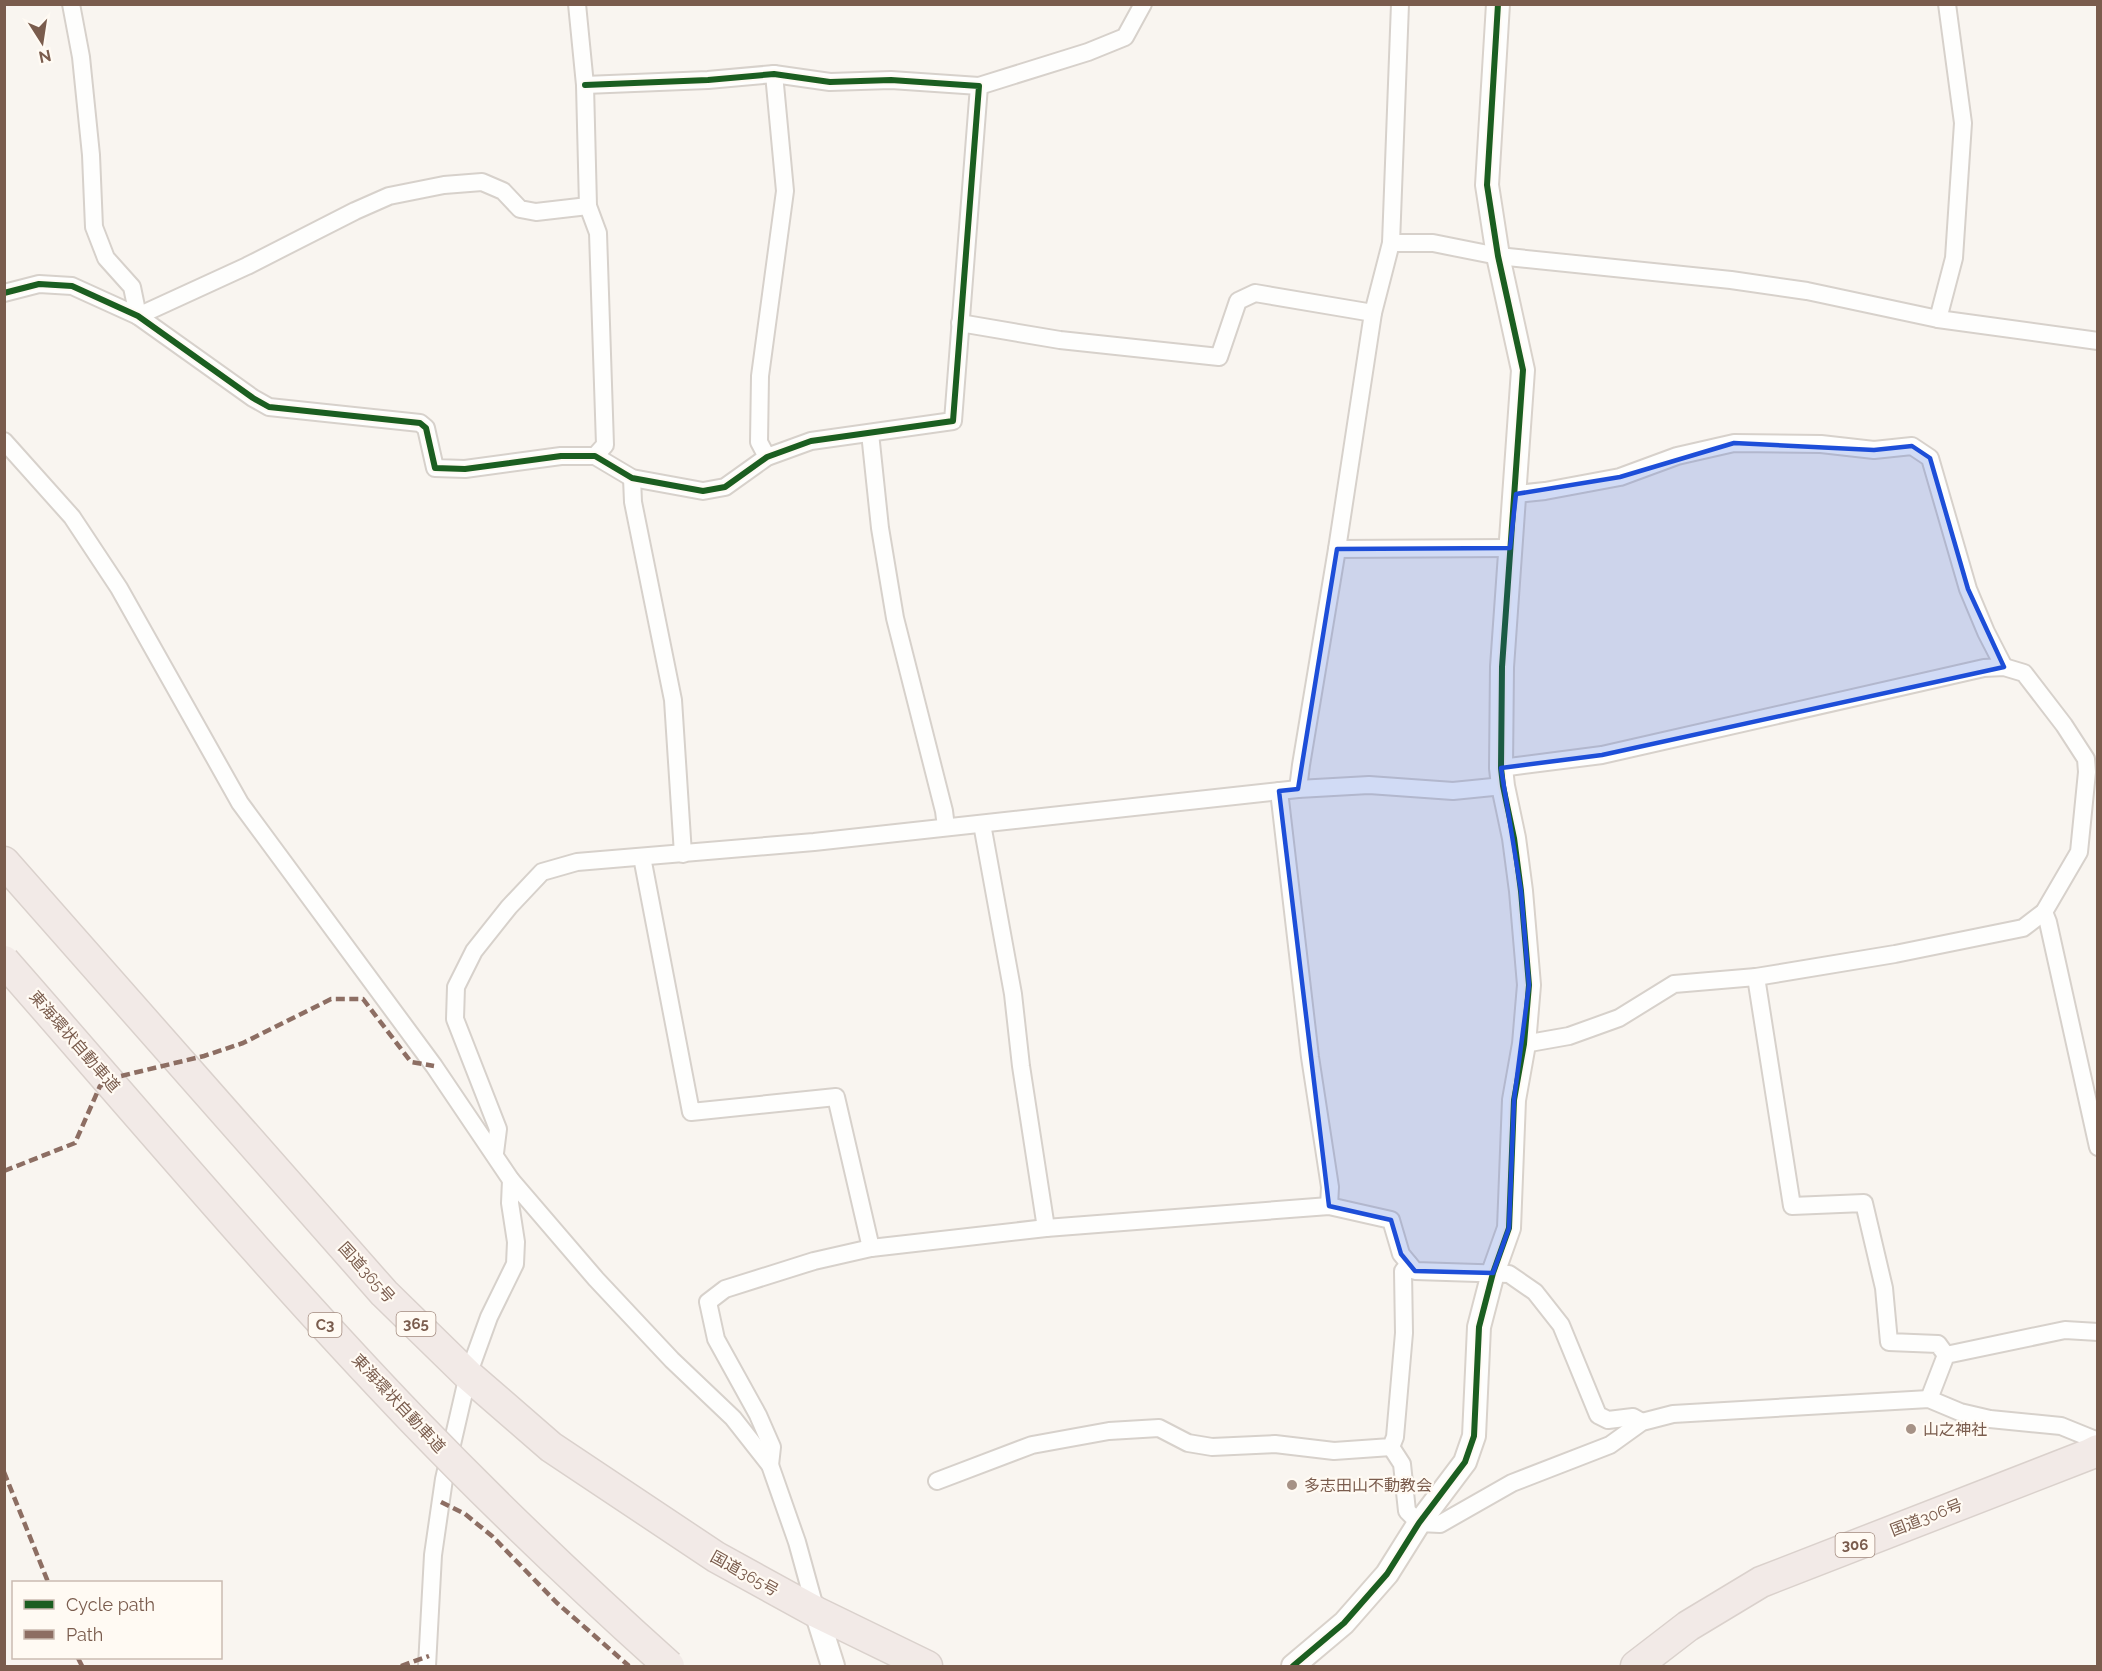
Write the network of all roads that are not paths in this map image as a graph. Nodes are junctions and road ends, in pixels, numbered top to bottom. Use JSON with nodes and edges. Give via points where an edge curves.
{"nodes":[{"id":1,"x":71,"y":4,"type":"edge"},
{"id":2,"x":577,"y":4,"type":"edge"},
{"id":3,"x":1143,"y":4,"type":"edge"},
{"id":4,"x":1400,"y":4,"type":"edge"},
{"id":5,"x":1497,"y":4,"type":"edge"},
{"id":6,"x":1947,"y":4,"type":"edge"},
{"id":7,"x":774,"y":74,"type":"junction"},
{"id":8,"x":585,"y":85,"type":"junction"},
{"id":9,"x":979,"y":86,"type":"junction"},
{"id":10,"x":588,"y":206,"type":"junction"},
{"id":11,"x":1391,"y":243,"type":"junction"},
{"id":12,"x":1498,"y":256,"type":"junction"},
{"id":13,"x":4,"y":293,"type":"edge"},
{"id":14,"x":1373,"y":313,"type":"junction"},
{"id":15,"x":138,"y":316,"type":"junction"},
{"id":16,"x":1938,"y":319,"type":"junction"},
{"id":17,"x":960,"y":323,"type":"junction"},
{"id":18,"x":2097,"y":341,"type":"edge"},
{"id":19,"x":870,"y":433,"type":"junction"},
{"id":20,"x":4,"y":441,"type":"edge"},
{"id":21,"x":595,"y":456,"type":"junction"},
{"id":22,"x":767,"y":457,"type":"junction"},
{"id":23,"x":632,"y":478,"type":"junction"},
{"id":24,"x":1516,"y":494,"type":"junction"},
{"id":25,"x":1510,"y":548,"type":"junction"},
{"id":26,"x":1337,"y":549,"type":"junction"},
{"id":27,"x":2004,"y":667,"type":"junction"},
{"id":28,"x":2092,"y":769,"type":"edge"},
{"id":29,"x":1502,"y":777,"type":"junction"},
{"id":30,"x":1299,"y":789,"type":"junction"},
{"id":31,"x":1279,"y":791,"type":"junction"},
{"id":32,"x":982,"y":824,"type":"junction"},
{"id":33,"x":2090,"y":825,"type":"edge"},
{"id":34,"x":946,"y":827,"type":"junction"},
{"id":35,"x":683,"y":854,"type":"junction"},
{"id":36,"x":642,"y":857,"type":"junction"},
{"id":37,"x":4,"y":862,"type":"edge"},
{"id":38,"x":2044,"y":912,"type":"junction"},
{"id":39,"x":4,"y":961,"type":"edge"},
{"id":40,"x":1756,"y":976,"type":"junction"},
{"id":41,"x":1524,"y":1044,"type":"junction"},
{"id":42,"x":2097,"y":1147,"type":"edge"},
{"id":43,"x":495,"y":1154,"type":"junction"},
{"id":44,"x":511,"y":1180,"type":"junction"},
{"id":45,"x":1329,"y":1206,"type":"junction"},
{"id":46,"x":1046,"y":1228,"type":"junction"},
{"id":47,"x":871,"y":1248,"type":"junction"},
{"id":48,"x":1409,"y":1264,"type":"junction"},
{"id":49,"x":1493,"y":1273,"type":"junction"},
{"id":50,"x":2097,"y":1332,"type":"edge"},
{"id":51,"x":1946,"y":1355,"type":"junction"},
{"id":52,"x":468,"y":1375,"type":"junction"},
{"id":53,"x":1929,"y":1399,"type":"junction"},
{"id":54,"x":1642,"y":1422,"type":"junction"},
{"id":55,"x":1391,"y":1447,"type":"junction"},
{"id":56,"x":2095,"y":1448,"type":"edge"},
{"id":57,"x":770,"y":1465,"type":"junction"},
{"id":58,"x":937,"y":1481,"type":"dead end"},
{"id":59,"x":1419,"y":1523,"type":"junction"},
{"id":60,"x":816,"y":1612,"type":"junction"},
{"id":61,"x":427,"y":1666,"type":"edge"},
{"id":62,"x":669,"y":1666,"type":"edge"},
{"id":63,"x":832,"y":1666,"type":"edge"},
{"id":64,"x":927,"y":1666,"type":"edge"},
{"id":65,"x":1293,"y":1666,"type":"edge"},
{"id":66,"x":1636,"y":1666,"type":"edge"}],
"edges":[{"from":1,"to":15,"type":"street","via":[[81,57],[94,227],[106,258],[132,287]]},
{"from":2,"to":8,"type":"street"},
{"from":3,"to":9,"type":"street","via":[[1125,37]]},
{"from":4,"to":11,"type":"street"},
{"from":5,"to":12,"type":"street","via":[[1487,185]]},
{"from":6,"to":16,"type":"street","via":[[1963,123],[1954,258]]},
{"from":7,"to":8,"type":"street"},
{"from":7,"to":9,"type":"street","via":[[830,82],[891,80]]},
{"from":7,"to":22,"type":"street","via":[[785,191],[760,376],[759,442]]},
{"from":8,"to":10,"type":"street"},
{"from":9,"to":17,"type":"street"},
{"from":10,"to":15,"type":"street","via":[[536,212],[520,209],[502,191],[482,182],[389,196]]},
{"from":10,"to":21,"type":"street","via":[[598,233],[605,445]]},
{"from":11,"to":12,"type":"street","via":[[1433,243]]},
{"from":11,"to":14,"type":"street"},
{"from":12,"to":16,"type":"street","via":[[1731,280],[1807,291]]},
{"from":12,"to":24,"type":"street","via":[[1523,370]]},
{"from":13,"to":15,"type":"street","via":[[39,284],[72,286]]},
{"from":14,"to":17,"type":"street","via":[[1255,293],[1238,301],[1220,357],[1060,340]]},
{"from":14,"to":26,"type":"street"},
{"from":15,"to":21,"type":"street","via":[[269,407],[420,423],[426,428],[435,468],[465,469],[561,456]]},
{"from":16,"to":18,"type":"street"},
{"from":17,"to":19,"type":"street","via":[[953,421]]},
{"from":19,"to":22,"type":"street","via":[[811,441]]},
{"from":19,"to":34,"type":"street","via":[[895,618]]},
{"from":20,"to":43,"type":"street","via":[[72,517],[119,588],[240,803]]},
{"from":21,"to":23,"type":"street"},
{"from":22,"to":23,"type":"street","via":[[725,487],[703,491]]},
{"from":23,"to":35,"type":"street","via":[[633,502],[673,700]]},
{"from":24,"to":25,"type":"street"},
{"from":24,"to":27,"type":"street","via":[[1620,477],[1677,456],[1734,443],[1821,444],[1874,450],[1911,446],[1930,458],[1968,589]]},
{"from":25,"to":26,"type":"street"},
{"from":25,"to":29,"type":"street","via":[[1502,667]]},
{"from":26,"to":30,"type":"street"},
{"from":27,"to":28,"type":"street","via":[[2024,673],[2064,724]]},
{"from":27,"to":29,"type":"street","via":[[1984,668]]},
{"from":28,"to":33,"type":"street"},
{"from":29,"to":30,"type":"street","via":[[1453,791],[1369,785]]},
{"from":29,"to":41,"type":"street","via":[[1515,838],[1529,985]]},
{"from":30,"to":31,"type":"street"},
{"from":31,"to":32,"type":"street"},
{"from":31,"to":45,"type":"street","via":[[1310,1056],[1330,1187]]},
{"from":32,"to":34,"type":"street"},
{"from":32,"to":46,"type":"street","via":[[1013,994]]},
{"from":33,"to":38,"type":"street"},
{"from":34,"to":35,"type":"street"},
{"from":35,"to":36,"type":"street"},
{"from":36,"to":43,"type":"street","via":[[577,862],[542,872],[474,951],[456,987],[455,1019],[498,1129]]},
{"from":36,"to":47,"type":"street","via":[[691,1112],[836,1097]]},
{"from":37,"to":52,"type":"highway","name":"国道365号","number":"365","via":[[384,1293]]},
{"from":38,"to":40,"type":"street","via":[[2024,928]]},
{"from":38,"to":42,"type":"street"},
{"from":39,"to":62,"type":"highway","name":"東海環状自動車道","number":"C3","bridge":true,"via":[[412,1419],[512,1520]]},
{"from":40,"to":41,"type":"street","via":[[1674,984],[1618,1018],[1569,1036]]},
{"from":40,"to":51,"type":"street","via":[[1792,1206],[1864,1203],[1884,1288],[1889,1342],[1938,1344]]},
{"from":41,"to":49,"type":"street","via":[[1514,1100],[1509,1228]]},
{"from":43,"to":44,"type":"street"},
{"from":44,"to":52,"type":"street","via":[[515,1264],[489,1317]]},
{"from":44,"to":57,"type":"street","via":[[596,1279],[733,1418]]},
{"from":45,"to":46,"type":"street"},
{"from":45,"to":48,"type":"street","via":[[1391,1220],[1401,1254]]},
{"from":46,"to":47,"type":"street"},
{"from":47,"to":57,"type":"street","via":[[725,1289],[708,1302],[716,1339],[772,1447]]},
{"from":48,"to":49,"type":"street","via":[[1415,1271]]},
{"from":48,"to":55,"type":"street","via":[[1403,1271],[1404,1333]]},
{"from":49,"to":54,"type":"street","via":[[1509,1274],[1535,1292],[1561,1325],[1598,1416],[1608,1420],[1633,1417]]},
{"from":49,"to":59,"type":"street","via":[[1479,1328],[1474,1436],[1465,1462]]},
{"from":50,"to":51,"type":"street","via":[[2065,1330]]},
{"from":51,"to":53,"type":"street"},
{"from":52,"to":60,"type":"highway","name":"国道365号","number":"365","via":[[551,1447],[716,1557]]},
{"from":52,"to":61,"type":"street","via":[[444,1479],[433,1555]]},
{"from":53,"to":54,"type":"street","via":[[1673,1414]]},
{"from":53,"to":56,"type":"street","via":[[1990,1419],[2061,1426]]},
{"from":54,"to":59,"type":"street","via":[[1610,1445],[1512,1483],[1440,1524]]},
{"from":55,"to":58,"type":"street","via":[[1334,1451],[1275,1444],[1212,1447],[1188,1443],[1159,1428],[1108,1431],[1032,1445]]},
{"from":55,"to":59,"type":"street","via":[[1402,1464],[1407,1511]]},
{"from":56,"to":66,"type":"highway","name":"国道306号","number":"306","via":[[1761,1582],[1688,1626]]},
{"from":57,"to":60,"type":"street"},
{"from":59,"to":65,"type":"street","via":[[1387,1574],[1344,1623]]},
{"from":60,"to":63,"type":"street"},
{"from":60,"to":64,"type":"highway","name":"国道365号","number":"365"}]}
